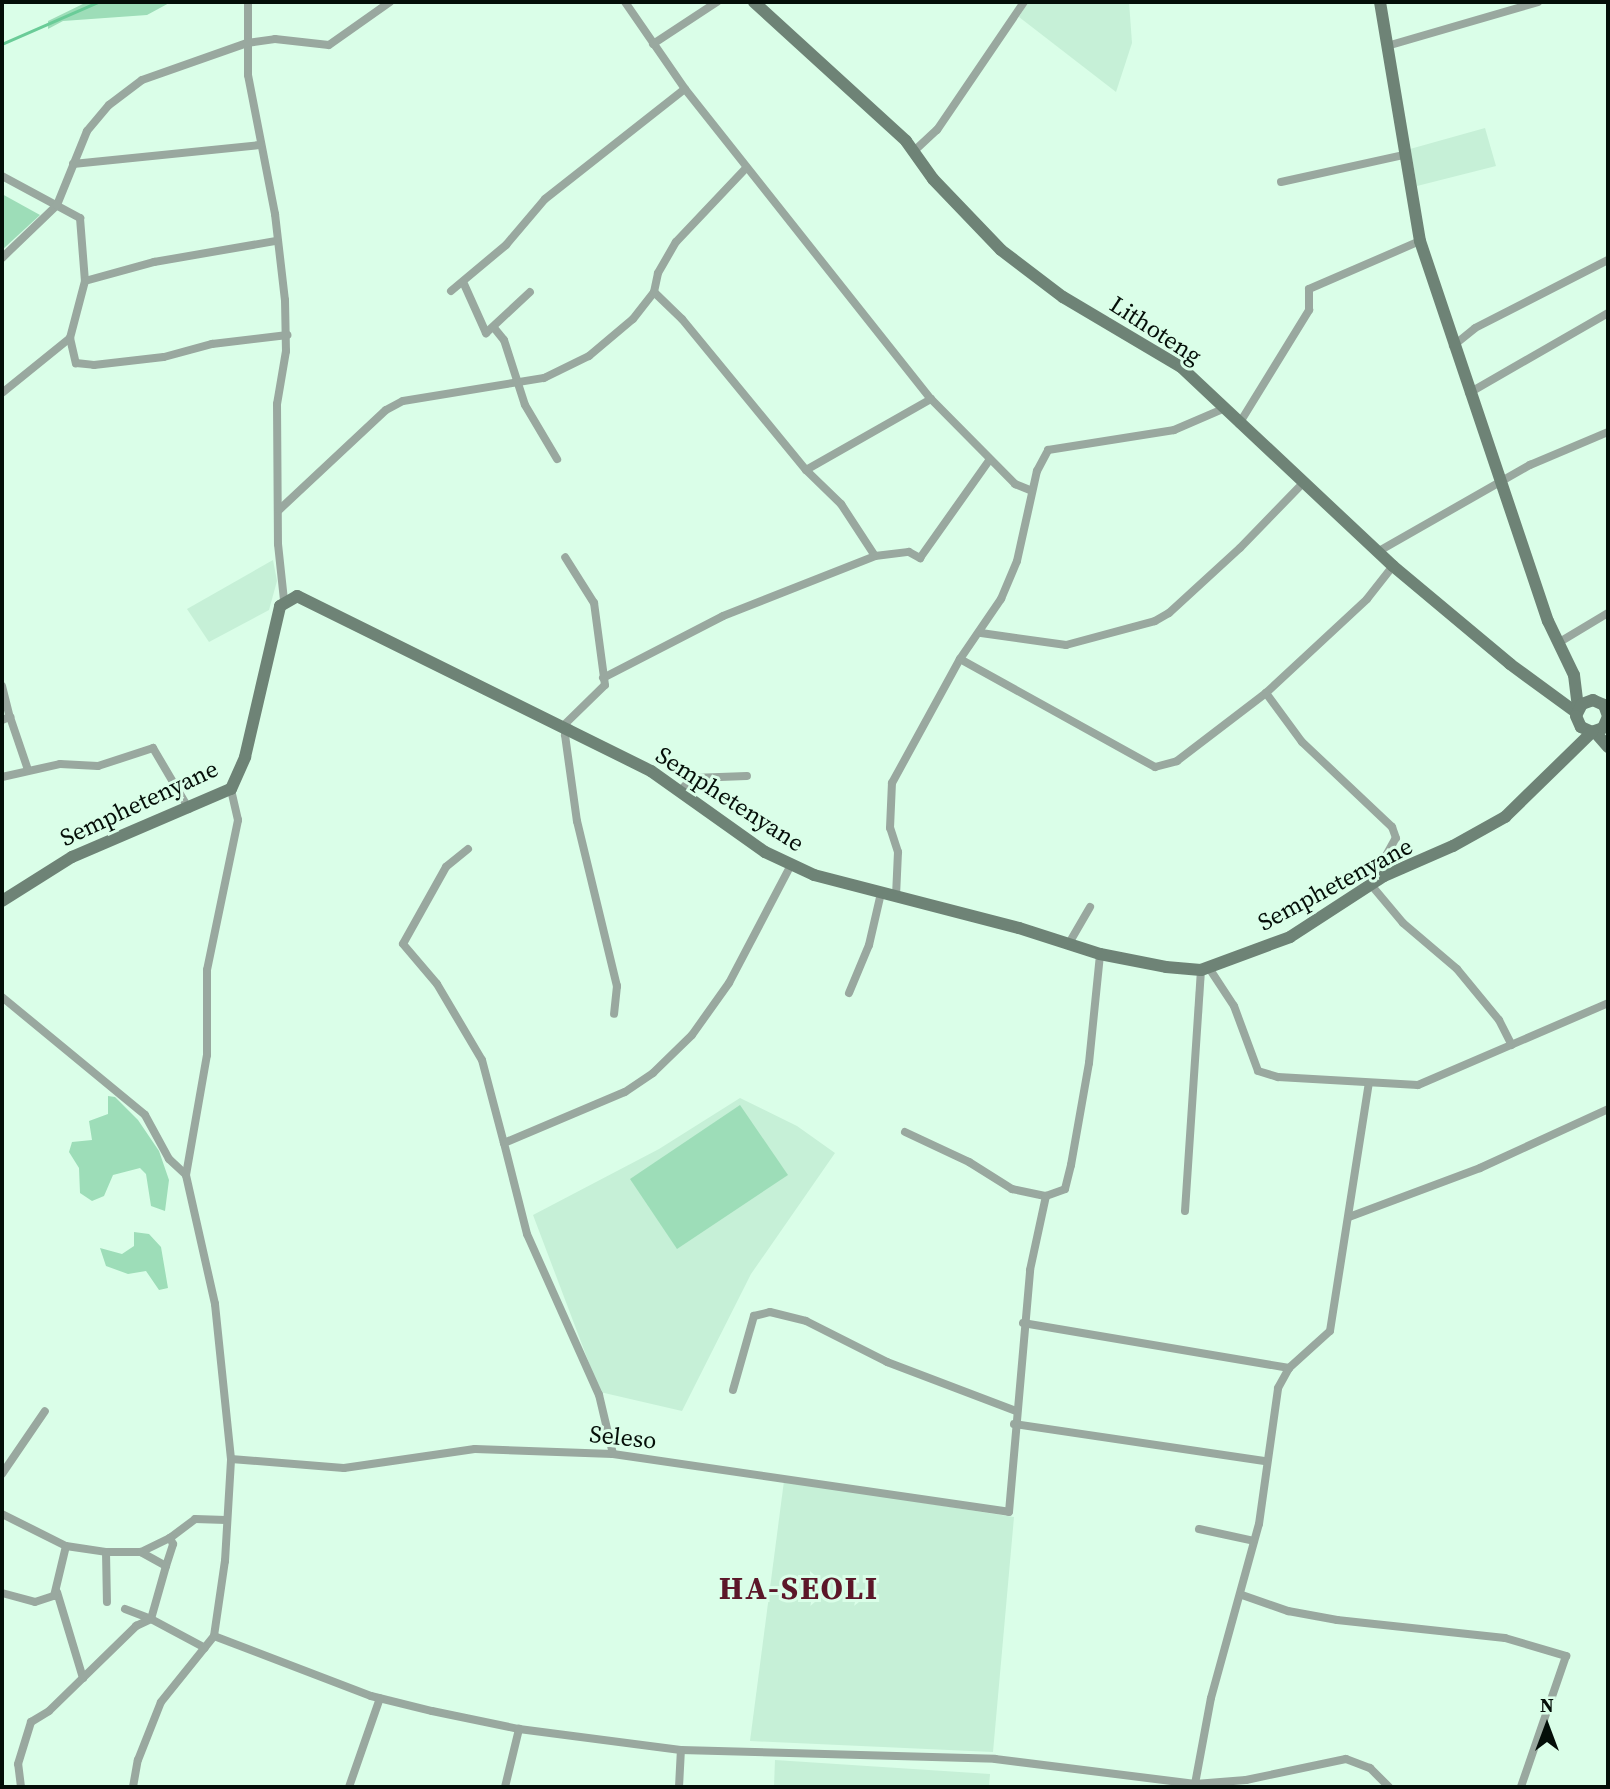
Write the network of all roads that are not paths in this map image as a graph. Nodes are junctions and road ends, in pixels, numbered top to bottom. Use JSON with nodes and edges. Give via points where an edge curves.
{"nodes":[{"id":1,"x":248,"y":2,"type":"edge"},
{"id":2,"x":390,"y":2,"type":"edge"},
{"id":3,"x":625,"y":2,"type":"edge"},
{"id":4,"x":717,"y":2,"type":"edge"},
{"id":5,"x":754,"y":2,"type":"edge"},
{"id":6,"x":1024,"y":2,"type":"edge"},
{"id":7,"x":1380,"y":2,"type":"edge"},
{"id":8,"x":1538,"y":2,"type":"edge"},
{"id":9,"x":247,"y":43,"type":"junction"},
{"id":10,"x":653,"y":44,"type":"junction"},
{"id":11,"x":1387,"y":46,"type":"junction"},
{"id":12,"x":685,"y":89,"type":"junction"},
{"id":13,"x":259,"y":145,"type":"junction"},
{"id":14,"x":913,"y":152,"type":"junction"},
{"id":15,"x":1404,"y":155,"type":"junction"},
{"id":16,"x":73,"y":164,"type":"junction"},
{"id":17,"x":746,"y":168,"type":"junction"},
{"id":18,"x":2,"y":176,"type":"edge"},
{"id":19,"x":1282,"y":182,"type":"dead end"},
{"id":20,"x":57,"y":205,"type":"junction"},
{"id":21,"x":275,"y":241,"type":"junction"},
{"id":22,"x":1420,"y":241,"type":"junction"},
{"id":23,"x":2,"y":258,"type":"edge"},
{"id":24,"x":1608,"y":260,"type":"edge"},
{"id":25,"x":86,"y":281,"type":"junction"},
{"id":26,"x":464,"y":284,"type":"junction"},
{"id":27,"x":451,"y":291,"type":"dead end"},
{"id":28,"x":530,"y":292,"type":"dead end"},
{"id":29,"x":654,"y":292,"type":"junction"},
{"id":30,"x":1608,"y":313,"type":"edge"},
{"id":31,"x":495,"y":329,"type":"junction"},
{"id":32,"x":287,"y":335,"type":"junction"},
{"id":33,"x":70,"y":338,"type":"junction"},
{"id":34,"x":1453,"y":346,"type":"junction"},
{"id":35,"x":519,"y":383,"type":"junction"},
{"id":36,"x":2,"y":393,"type":"edge"},
{"id":37,"x":1469,"y":393,"type":"junction"},
{"id":38,"x":932,"y":399,"type":"junction"},
{"id":39,"x":1226,"y":408,"type":"junction"},
{"id":40,"x":1239,"y":424,"type":"junction"},
{"id":41,"x":1608,"y":432,"type":"edge"},
{"id":42,"x":557,"y":459,"type":"dead end"},
{"id":43,"x":990,"y":459,"type":"junction"},
{"id":44,"x":806,"y":470,"type":"junction"},
{"id":45,"x":1304,"y":482,"type":"junction"},
{"id":46,"x":1502,"y":482,"type":"junction"},
{"id":47,"x":1032,"y":491,"type":"junction"},
{"id":48,"x":279,"y":510,"type":"junction"},
{"id":49,"x":1379,"y":551,"type":"junction"},
{"id":50,"x":875,"y":556,"type":"junction"},
{"id":51,"x":565,"y":557,"type":"dead end"},
{"id":52,"x":1394,"y":566,"type":"junction"},
{"id":53,"x":284,"y":600,"type":"junction"},
{"id":54,"x":1608,"y":613,"type":"edge"},
{"id":55,"x":981,"y":633,"type":"junction"},
{"id":56,"x":1558,"y":643,"type":"junction"},
{"id":57,"x":960,"y":659,"type":"junction"},
{"id":58,"x":1574,"y":675,"type":"junction"},
{"id":59,"x":603,"y":678,"type":"junction"},
{"id":60,"x":2,"y":686,"type":"edge"},
{"id":61,"x":1266,"y":693,"type":"junction"},
{"id":62,"x":1595,"y":701,"type":"junction"},
{"id":63,"x":1577,"y":715,"type":"junction"},
{"id":64,"x":6,"y":719,"type":"edge"},
{"id":65,"x":1608,"y":720,"type":"edge"},
{"id":66,"x":567,"y":726,"type":"junction"},
{"id":67,"x":1594,"y":732,"type":"junction"},
{"id":68,"x":1608,"y":747,"type":"edge"},
{"id":69,"x":1569,"y":753,"type":"junction"},
{"id":70,"x":28,"y":770,"type":"junction"},
{"id":71,"x":747,"y":776,"type":"dead end"},
{"id":72,"x":2,"y":777,"type":"edge"},
{"id":73,"x":231,"y":789,"type":"junction"},
{"id":74,"x":681,"y":790,"type":"junction"},
{"id":75,"x":189,"y":809,"type":"junction"},
{"id":76,"x":468,"y":849,"type":"dead end"},
{"id":77,"x":791,"y":865,"type":"junction"},
{"id":78,"x":1384,"y":876,"type":"junction"},
{"id":79,"x":1372,"y":886,"type":"junction"},
{"id":80,"x":881,"y":893,"type":"junction"},
{"id":81,"x":896,"y":896,"type":"junction"},
{"id":82,"x":2,"y":901,"type":"edge"},
{"id":83,"x":1090,"y":907,"type":"dead end"},
{"id":84,"x":1068,"y":945,"type":"junction"},
{"id":85,"x":1100,"y":954,"type":"junction"},
{"id":86,"x":1205,"y":969,"type":"junction"},
{"id":87,"x":849,"y":993,"type":"dead end"},
{"id":88,"x":2,"y":997,"type":"edge"},
{"id":89,"x":1608,"y":1003,"type":"edge"},
{"id":90,"x":614,"y":1014,"type":"dead end"},
{"id":91,"x":1512,"y":1045,"type":"junction"},
{"id":92,"x":1369,"y":1083,"type":"junction"},
{"id":93,"x":1608,"y":1109,"type":"edge"},
{"id":94,"x":905,"y":1132,"type":"dead end"},
{"id":95,"x":504,"y":1143,"type":"junction"},
{"id":96,"x":186,"y":1175,"type":"junction"},
{"id":97,"x":1046,"y":1196,"type":"junction"},
{"id":98,"x":1185,"y":1212,"type":"dead end"},
{"id":99,"x":1349,"y":1217,"type":"junction"},
{"id":100,"x":1023,"y":1323,"type":"junction"},
{"id":101,"x":1289,"y":1367,"type":"junction"},
{"id":102,"x":733,"y":1390,"type":"dead end"},
{"id":103,"x":45,"y":1411,"type":"dead end"},
{"id":104,"x":1016,"y":1411,"type":"junction"},
{"id":105,"x":1014,"y":1424,"type":"junction"},
{"id":106,"x":613,"y":1454,"type":"junction"},
{"id":107,"x":231,"y":1459,"type":"junction"},
{"id":108,"x":1264,"y":1461,"type":"junction"},
{"id":109,"x":2,"y":1474,"type":"edge"},
{"id":110,"x":2,"y":1514,"type":"edge"},
{"id":111,"x":226,"y":1520,"type":"junction"},
{"id":112,"x":1199,"y":1529,"type":"dead end"},
{"id":113,"x":170,"y":1538,"type":"junction"},
{"id":114,"x":1254,"y":1541,"type":"junction"},
{"id":115,"x":66,"y":1546,"type":"junction"},
{"id":116,"x":106,"y":1552,"type":"junction"},
{"id":117,"x":141,"y":1552,"type":"junction"},
{"id":118,"x":166,"y":1566,"type":"junction"},
{"id":119,"x":57,"y":1592,"type":"junction"},
{"id":120,"x":2,"y":1593,"type":"edge"},
{"id":121,"x":1242,"y":1595,"type":"junction"},
{"id":122,"x":107,"y":1602,"type":"dead end"},
{"id":123,"x":125,"y":1609,"type":"dead end"},
{"id":124,"x":151,"y":1619,"type":"junction"},
{"id":125,"x":214,"y":1636,"type":"junction"},
{"id":126,"x":205,"y":1648,"type":"junction"},
{"id":127,"x":83,"y":1678,"type":"junction"},
{"id":128,"x":380,"y":1698,"type":"junction"},
{"id":129,"x":519,"y":1728,"type":"junction"},
{"id":130,"x":681,"y":1750,"type":"junction"},
{"id":131,"x":1194,"y":1785,"type":"edge"},
{"id":132,"x":21,"y":1787,"type":"edge"},
{"id":133,"x":133,"y":1787,"type":"edge"},
{"id":134,"x":349,"y":1787,"type":"edge"},
{"id":135,"x":505,"y":1787,"type":"edge"},
{"id":136,"x":679,"y":1787,"type":"edge"},
{"id":137,"x":1390,"y":1787,"type":"edge"},
{"id":138,"x":1521,"y":1787,"type":"edge"}],
"edges":[{"from":1,"to":9,"type":"street"},
{"from":2,"to":9,"type":"street","via":[[329,45],[290,40]]},
{"from":3,"to":10,"type":"street"},
{"from":4,"to":10,"type":"street"},
{"from":5,"to":14,"type":"main road","name":"Lithoteng","via":[[890,125]]},
{"from":6,"to":14,"type":"street","via":[[937,130]]},
{"from":7,"to":11,"type":"main road"},
{"from":8,"to":11,"type":"street"},
{"from":9,"to":13,"type":"street","via":[[247,75]]},
{"from":9,"to":16,"type":"street","via":[[142,80],[109,104],[94,122]]},
{"from":10,"to":12,"type":"street"},
{"from":11,"to":15,"type":"main road"},
{"from":12,"to":17,"type":"street"},
{"from":12,"to":26,"type":"street","via":[[545,199],[506,245]]},
{"from":13,"to":16,"type":"street"},
{"from":13,"to":21,"type":"street","via":[[275,214]]},
{"from":14,"to":39,"type":"main road","name":"Lithoteng","via":[[1000,250],[1063,298],[1181,367]]},
{"from":15,"to":19,"type":"street"},
{"from":15,"to":22,"type":"main road"},
{"from":16,"to":20,"type":"street"},
{"from":17,"to":29,"type":"street","via":[[677,243],[658,273]]},
{"from":17,"to":38,"type":"street"},
{"from":18,"to":20,"type":"street"},
{"from":20,"to":23,"type":"street"},
{"from":20,"to":25,"type":"street","via":[[80,218]]},
{"from":21,"to":25,"type":"street","via":[[154,262]]},
{"from":21,"to":32,"type":"street"},
{"from":22,"to":34,"type":"main road"},
{"from":22,"to":40,"type":"street","via":[[1309,289],[1309,310]]},
{"from":24,"to":34,"type":"street","via":[[1475,328]]},
{"from":25,"to":33,"type":"street"},
{"from":26,"to":27,"type":"street"},
{"from":26,"to":31,"type":"street","via":[[486,333]]},
{"from":28,"to":31,"type":"street"},
{"from":29,"to":35,"type":"street","via":[[633,319],[589,356],[567,369]]},
{"from":29,"to":44,"type":"street","via":[[682,319]]},
{"from":30,"to":37,"type":"street"},
{"from":31,"to":35,"type":"street","via":[[504,340]]},
{"from":32,"to":33,"type":"street","via":[[212,345],[164,358],[94,365],[76,363]]},
{"from":32,"to":48,"type":"street","via":[[277,404]]},
{"from":33,"to":36,"type":"street"},
{"from":34,"to":37,"type":"main road"},
{"from":35,"to":42,"type":"street","via":[[524,405]]},
{"from":35,"to":48,"type":"street","via":[[403,401],[386,410]]},
{"from":37,"to":46,"type":"main road"},
{"from":38,"to":43,"type":"street"},
{"from":38,"to":44,"type":"street"},
{"from":39,"to":40,"type":"main road","name":"Lithoteng"},
{"from":39,"to":47,"type":"street","via":[[1174,430],[1055,447],[1042,459]]},
{"from":40,"to":45,"type":"main road","name":"Lithoteng"},
{"from":41,"to":46,"type":"street"},
{"from":43,"to":47,"type":"street","via":[[1015,484]]},
{"from":43,"to":50,"type":"street","via":[[920,558],[909,552]]},
{"from":44,"to":50,"type":"street","via":[[841,504]]},
{"from":45,"to":49,"type":"main road","name":"Lithoteng"},
{"from":45,"to":55,"type":"street","via":[[1240,548],[1155,621],[1066,645]]},
{"from":46,"to":49,"type":"street"},
{"from":46,"to":56,"type":"main road"},
{"from":47,"to":55,"type":"street","via":[[1017,561]]},
{"from":48,"to":53,"type":"street"},
{"from":49,"to":52,"type":"main road","name":"Lithoteng"},
{"from":50,"to":59,"type":"street","via":[[723,616]]},
{"from":51,"to":59,"type":"street","via":[[594,603]]},
{"from":52,"to":61,"type":"street","via":[[1367,600]]},
{"from":52,"to":63,"type":"main road","name":"Lithoteng"},
{"from":53,"to":66,"type":"main road","name":"Semphetenyane","via":[[297,596]]},
{"from":53,"to":73,"type":"main road","name":"Semphetenyane","via":[[240,774]]},
{"from":54,"to":56,"type":"street"},
{"from":55,"to":57,"type":"street"},
{"from":56,"to":58,"type":"main road"},
{"from":57,"to":61,"type":"street","via":[[1155,767],[1177,761]]},
{"from":57,"to":81,"type":"street","via":[[892,783],[890,828],[898,852]]},
{"from":58,"to":62,"type":"main road"},
{"from":58,"to":63,"type":"main road"},
{"from":59,"to":66,"type":"street","via":[[605,685]]},
{"from":60,"to":64,"type":"street"},
{"from":61,"to":78,"type":"street","via":[[1303,742],[1392,827],[1396,838],[1383,861]]},
{"from":62,"to":63,"type":"main road"},
{"from":62,"to":65,"type":"main road","via":[[1604,705]]},
{"from":63,"to":67,"type":"main road","name":"Lithoteng"},
{"from":63,"to":69,"type":"main road"},
{"from":64,"to":70,"type":"street"},
{"from":65,"to":67,"type":"main road"},
{"from":66,"to":74,"type":"main road","name":"Semphetenyane"},
{"from":66,"to":90,"type":"street","via":[[577,821],[617,986]]},
{"from":67,"to":68,"type":"main road","name":"Lithoteng"},
{"from":67,"to":69,"type":"main road"},
{"from":69,"to":78,"type":"main road","name":"Semphetenyane","via":[[1505,817]]},
{"from":70,"to":72,"type":"street"},
{"from":70,"to":75,"type":"street","via":[[60,764],[98,766],[153,748]]},
{"from":71,"to":74,"type":"street","via":[[692,778]]},
{"from":73,"to":75,"type":"main road","name":"Semphetenyane"},
{"from":73,"to":96,"type":"street","via":[[238,820],[207,970],[207,1055]]},
{"from":74,"to":77,"type":"main road","name":"Semphetenyane","via":[[734,832]]},
{"from":75,"to":82,"type":"main road","name":"Semphetenyane","via":[[72,857]]},
{"from":76,"to":95,"type":"street","via":[[446,867],[403,944],[437,984],[482,1060]]},
{"from":77,"to":80,"type":"main road","name":"Semphetenyane"},
{"from":77,"to":95,"type":"street","via":[[729,983],[692,1035],[663,1064],[631,1088]]},
{"from":78,"to":79,"type":"main road","name":"Semphetenyane"},
{"from":79,"to":86,"type":"main road","name":"Semphetenyane","via":[[1290,936]]},
{"from":79,"to":91,"type":"street","via":[[1404,923],[1457,969],[1499,1020]]},
{"from":80,"to":81,"type":"main road","name":"Semphetenyane"},
{"from":80,"to":87,"type":"street","via":[[869,945]]},
{"from":81,"to":84,"type":"main road","name":"Semphetenyane"},
{"from":83,"to":84,"type":"street"},
{"from":84,"to":85,"type":"main road","name":"Semphetenyane"},
{"from":85,"to":86,"type":"main road","name":"Semphetenyane"},
{"from":85,"to":97,"type":"street","via":[[1089,1063],[1065,1189]]},
{"from":86,"to":92,"type":"street","via":[[1234,1006],[1258,1071]]},
{"from":86,"to":98,"type":"street"},
{"from":88,"to":96,"type":"street","via":[[145,1115],[169,1159]]},
{"from":89,"to":91,"type":"street"},
{"from":91,"to":92,"type":"street","via":[[1418,1085]]},
{"from":92,"to":99,"type":"street"},
{"from":93,"to":99,"type":"street","via":[[1480,1168]]},
{"from":94,"to":97,"type":"street","via":[[969,1162],[1012,1189]]},
{"from":95,"to":106,"type":"street","via":[[527,1234],[599,1395]]},
{"from":96,"to":107,"type":"street","via":[[215,1304]]},
{"from":97,"to":100,"type":"street"},
{"from":99,"to":101,"type":"street","via":[[1330,1331]]},
{"from":100,"to":101,"type":"street"},
{"from":100,"to":104,"type":"street"},
{"from":101,"to":108,"type":"street","via":[[1278,1388]]},
{"from":102,"to":104,"type":"street","via":[[754,1316],[770,1312],[806,1321],[887,1362]]},
{"from":103,"to":109,"type":"street"},
{"from":104,"to":105,"type":"street"},
{"from":105,"to":106,"type":"street","name":"Seleso","via":[[1009,1512]]},
{"from":105,"to":108,"type":"street"},
{"from":106,"to":107,"type":"street","name":"Seleso","via":[[475,1449],[344,1468]]},
{"from":107,"to":111,"type":"street"},
{"from":108,"to":114,"type":"street"},
{"from":110,"to":115,"type":"street"},
{"from":111,"to":113,"type":"street","via":[[195,1519]]},
{"from":111,"to":125,"type":"street"},
{"from":112,"to":114,"type":"street"},
{"from":113,"to":117,"type":"street"},
{"from":113,"to":118,"type":"street","via":[[173,1544]]},
{"from":114,"to":121,"type":"street"},
{"from":115,"to":116,"type":"street"},
{"from":115,"to":119,"type":"street"},
{"from":116,"to":117,"type":"street"},
{"from":116,"to":122,"type":"street"},
{"from":117,"to":118,"type":"street"},
{"from":118,"to":124,"type":"street"},
{"from":119,"to":120,"type":"street","via":[[35,1602]]},
{"from":119,"to":127,"type":"street"},
{"from":121,"to":131,"type":"street","via":[[1211,1698]]},
{"from":121,"to":138,"type":"street","via":[[1289,1611],[1337,1620],[1505,1637],[1566,1656]]},
{"from":123,"to":124,"type":"street"},
{"from":124,"to":126,"type":"street"},
{"from":124,"to":127,"type":"street","via":[[136,1626]]},
{"from":125,"to":126,"type":"street"},
{"from":125,"to":128,"type":"street"},
{"from":126,"to":133,"type":"street","via":[[161,1702],[138,1760]]},
{"from":127,"to":132,"type":"street","via":[[31,1722],[18,1764]]},
{"from":128,"to":129,"type":"street"},
{"from":128,"to":134,"type":"street"},
{"from":129,"to":130,"type":"street"},
{"from":129,"to":135,"type":"street"},
{"from":130,"to":131,"type":"street","via":[[995,1759]]},
{"from":130,"to":136,"type":"street"},
{"from":131,"to":137,"type":"street","via":[[1246,1780],[1346,1759],[1370,1768]]}]}
